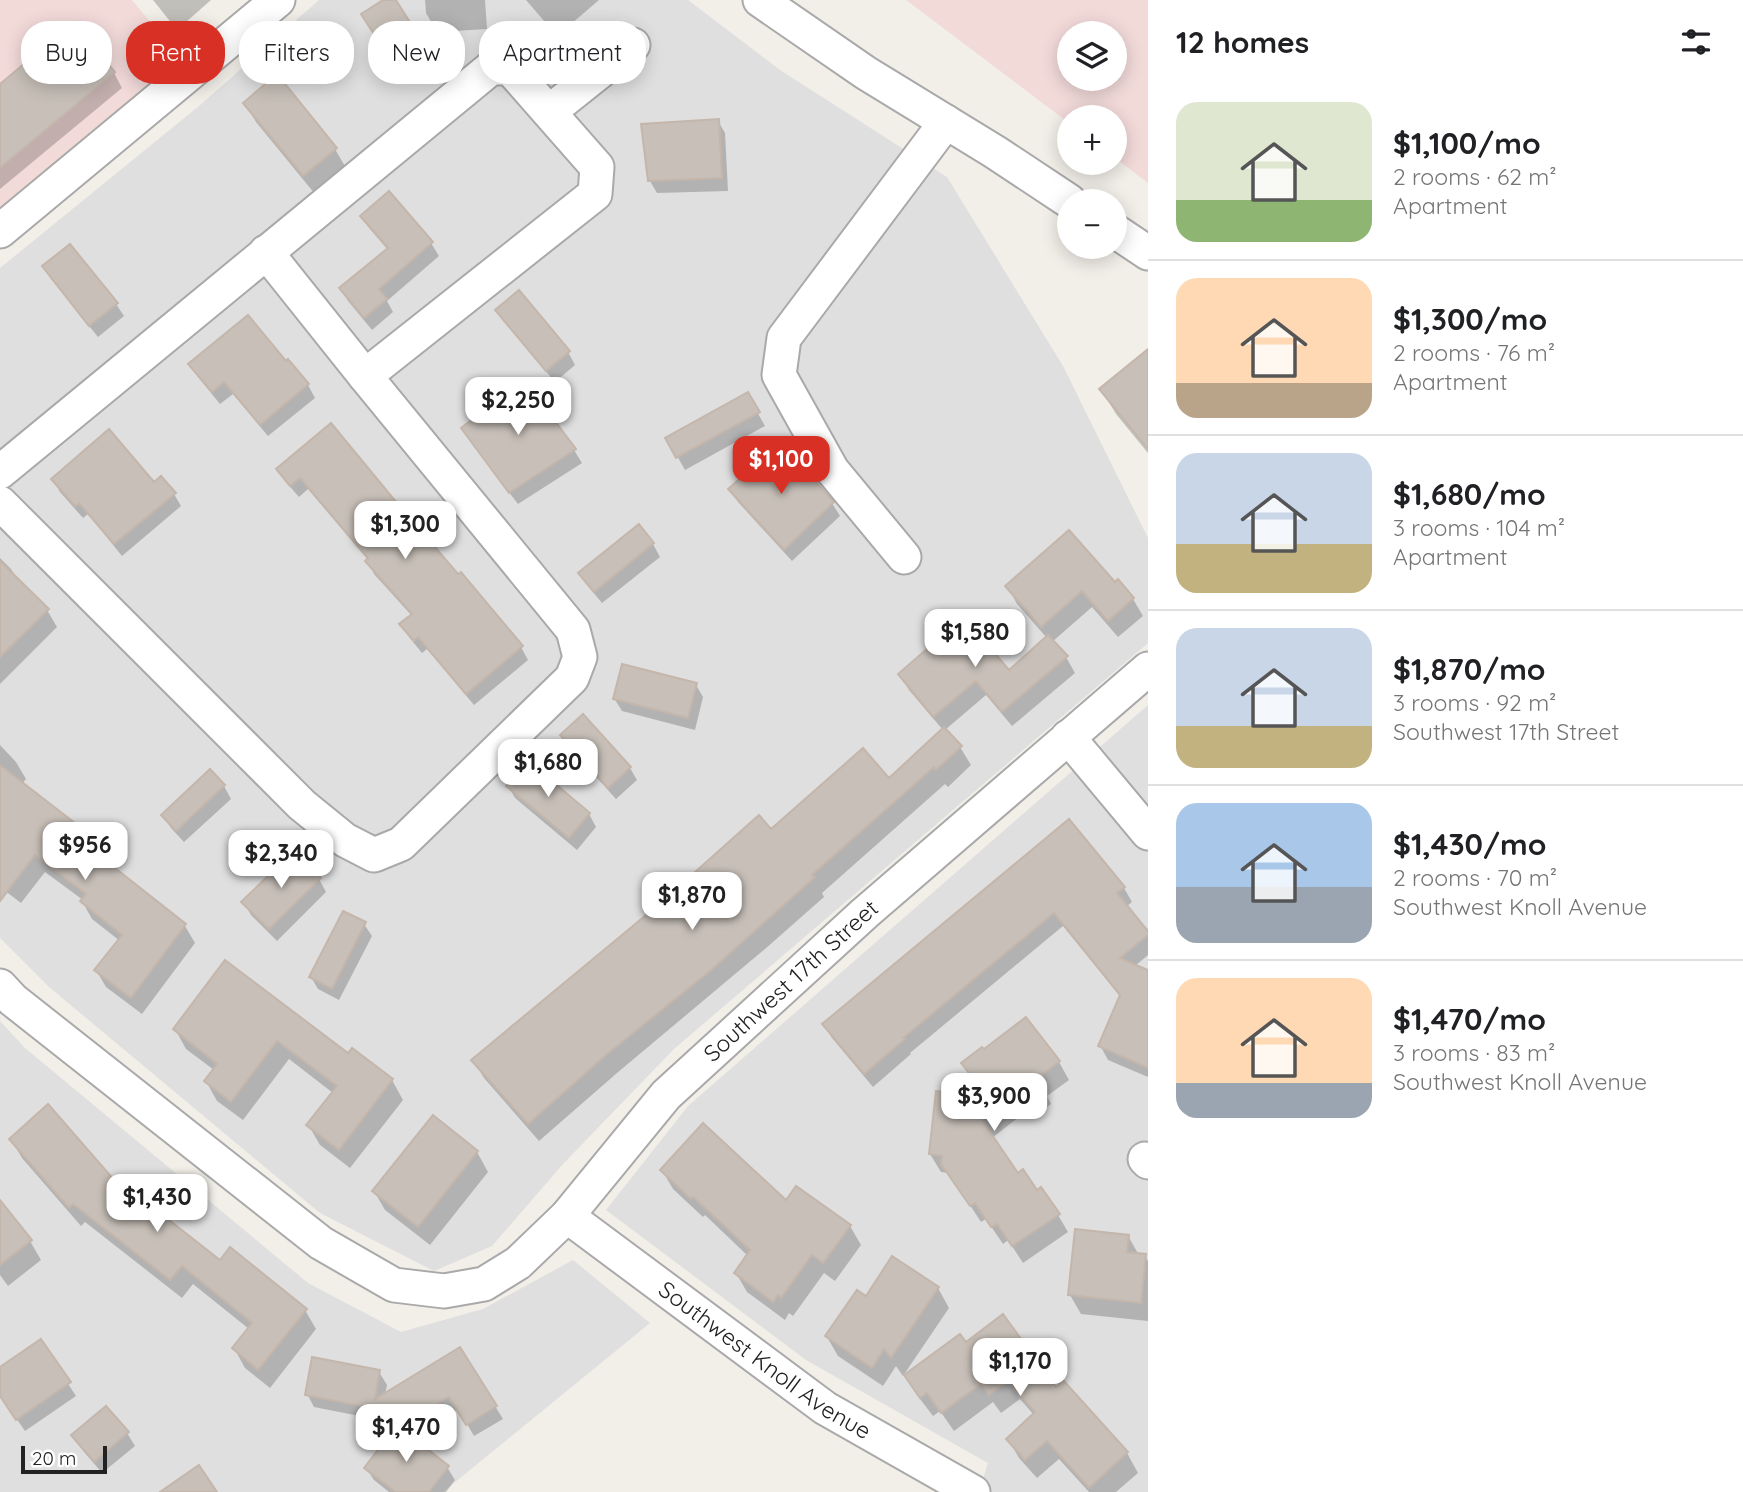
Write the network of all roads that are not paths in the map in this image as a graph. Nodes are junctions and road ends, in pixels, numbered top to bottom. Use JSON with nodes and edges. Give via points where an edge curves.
{"nodes":[{"id":1,"x":278,"y":0,"type":"edge"},
{"id":2,"x":760,"y":0,"type":"edge"},
{"id":3,"x":585,"y":84,"type":"edge"},
{"id":4,"x":549,"y":113,"type":"junction"},
{"id":5,"x":946,"y":122,"type":"junction"},
{"id":6,"x":1057,"y":193,"type":"edge"},
{"id":7,"x":0,"y":231,"type":"edge"},
{"id":8,"x":1127,"y":239,"type":"edge"},
{"id":9,"x":266,"y":252,"type":"junction"},
{"id":10,"x":1148,"y":253,"type":"edge"},
{"id":11,"x":365,"y":376,"type":"junction"},
{"id":12,"x":0,"y":472,"type":"edge"},
{"id":13,"x":0,"y":503,"type":"edge"},
{"id":14,"x":904,"y":557,"type":"dead end"},
{"id":15,"x":1148,"y":669,"type":"edge"},
{"id":16,"x":1068,"y":737,"type":"junction"},
{"id":17,"x":1148,"y":833,"type":"edge"},
{"id":18,"x":4,"y":999,"type":"edge"},
{"id":19,"x":567,"y":1216,"type":"junction"},
{"id":20,"x":973,"y":1492,"type":"edge"}],
"edges":[{"from":1,"to":7,"type":"street"},
{"from":2,"to":5,"type":"street"},
{"from":3,"to":4,"type":"street"},
{"from":4,"to":9,"type":"street","via":[[510,68],[491,68]]},
{"from":4,"to":11,"type":"street","via":[[597,167],[595,194]]},
{"from":5,"to":6,"type":"street"},
{"from":5,"to":14,"type":"street","via":[[784,338],[779,375],[832,470]]},
{"from":8,"to":10,"type":"street"},
{"from":9,"to":11,"type":"street"},
{"from":9,"to":12,"type":"street"},
{"from":11,"to":13,"type":"street","via":[[573,630],[580,657],[572,678],[412,834],[374,855],[345,840],[302,805]]},
{"from":15,"to":16,"type":"street","name":"Southwest 17th Street"},
{"from":16,"to":17,"type":"street"},
{"from":16,"to":19,"type":"street","name":"Southwest 17th Street","via":[[865,913],[666,1095]]},
{"from":18,"to":19,"type":"street","name":"Southwest 17th Street","via":[[321,1243],[394,1285],[444,1291],[484,1284],[518,1264]]},
{"from":19,"to":20,"type":"street","name":"Southwest Knoll Avenue","via":[[825,1408]]}]}
